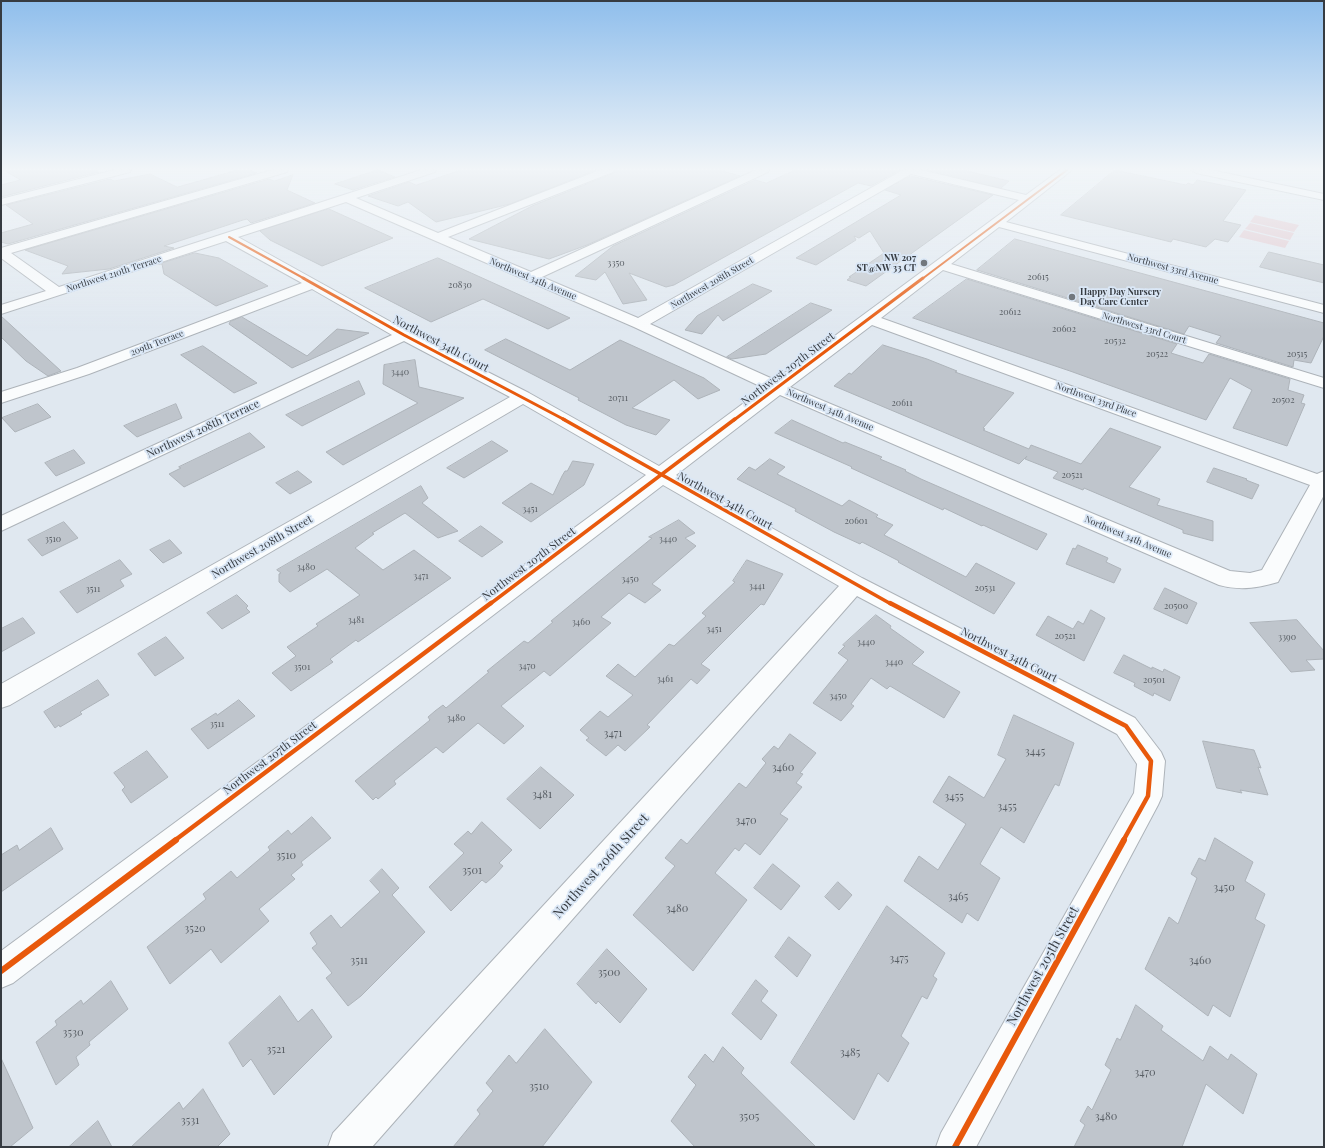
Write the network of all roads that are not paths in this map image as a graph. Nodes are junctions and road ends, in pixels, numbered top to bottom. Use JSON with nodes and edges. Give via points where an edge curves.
{"nodes":[{"id":1,"x":998,"y":223,"type":"edge"},
{"id":2,"x":98,"y":224,"type":"edge"},
{"id":3,"x":270,"y":224,"type":"edge"},
{"id":4,"x":407,"y":224,"type":"edge"},
{"id":5,"x":472,"y":224,"type":"edge"},
{"id":6,"x":648,"y":224,"type":"edge"},
{"id":7,"x":815,"y":224,"type":"edge"},
{"id":8,"x":1000,"y":224,"type":"edge"},
{"id":9,"x":229,"y":237,"type":"junction"},
{"id":10,"x":438,"y":237,"type":"junction"},
{"id":11,"x":1,"y":252,"type":"edge"},
{"id":12,"x":941,"y":265,"type":"junction"},
{"id":13,"x":530,"y":278,"type":"junction"},
{"id":14,"x":313,"y":284,"type":"junction"},
{"id":15,"x":57,"y":292,"type":"junction"},
{"id":16,"x":1,"y":310,"type":"edge"},
{"id":17,"x":1324,"y":310,"type":"edge"},
{"id":18,"x":870,"y":318,"type":"junction"},
{"id":19,"x":639,"y":324,"type":"junction"},
{"id":20,"x":404,"y":335,"type":"junction"},
{"id":21,"x":1324,"y":383,"type":"edge"},
{"id":22,"x":778,"y":388,"type":"junction"},
{"id":23,"x":523,"y":397,"type":"junction"},
{"id":24,"x":1,"y":398,"type":"edge"},
{"id":25,"x":661,"y":475,"type":"junction"},
{"id":26,"x":1323,"y":479,"type":"edge"},
{"id":27,"x":1,"y":524,"type":"edge"},
{"id":28,"x":854,"y":584,"type":"junction"},
{"id":29,"x":1,"y":697,"type":"edge"},
{"id":30,"x":1148,"y":796,"type":"joint"},
{"id":31,"x":1,"y":971,"type":"edge"},
{"id":32,"x":347,"y":1147,"type":"edge"},
{"id":33,"x":955,"y":1147,"type":"edge"}],
"edges":[{"from":1,"to":12,"type":"street","name":"Northwest 207th Street"},
{"from":2,"to":11,"type":"street"},
{"from":3,"to":9,"type":"street","name":"Northwest 210th Terrace"},
{"from":4,"to":10,"type":"street","name":"Northwest 34th Avenue"},
{"from":5,"to":10,"type":"street"},
{"from":6,"to":13,"type":"street"},
{"from":7,"to":19,"type":"street","name":"Northwest 208th Street"},
{"from":8,"to":17,"type":"street","name":"Northwest 33rd Avenue"},
{"from":9,"to":14,"type":"street","name":"Northwest 34th Court"},
{"from":9,"to":15,"type":"street","name":"Northwest 210th Terrace"},
{"from":10,"to":13,"type":"street","name":"Northwest 34th Avenue"},
{"from":11,"to":15,"type":"street"},
{"from":12,"to":18,"type":"street","name":"Northwest 207th Street"},
{"from":12,"to":21,"type":"street","name":"Northwest 33rd Court"},
{"from":13,"to":19,"type":"street","name":"Northwest 34th Avenue"},
{"from":14,"to":20,"type":"street","name":"Northwest 34th Court"},
{"from":14,"to":24,"type":"street","name":"209th Terrace","via":[[83,371]]},
{"from":15,"to":16,"type":"street","name":"Northwest 210th Terrace"},
{"from":18,"to":22,"type":"street","name":"Northwest 207th Street"},
{"from":18,"to":26,"type":"street","name":"Northwest 33rd Place"},
{"from":19,"to":22,"type":"street","name":"Northwest 34th Avenue"},
{"from":20,"to":23,"type":"street","name":"Northwest 34th Court"},
{"from":20,"to":27,"type":"street","name":"Northwest 208th Terrace"},
{"from":22,"to":25,"type":"street","name":"Northwest 207th Street"},
{"from":22,"to":26,"type":"street","name":"Northwest 34th Avenue","via":[[1227,579],[1250,581],[1270,576]]},
{"from":23,"to":25,"type":"street","name":"Northwest 34th Court"},
{"from":23,"to":29,"type":"street","name":"Northwest 208th Street"},
{"from":25,"to":28,"type":"street","name":"Northwest 34th Court"},
{"from":25,"to":31,"type":"street","name":"Northwest 207th Street"},
{"from":28,"to":30,"type":"street","name":"Northwest 34th Court","via":[[1126,726],[1150,761]]},
{"from":28,"to":32,"type":"street","name":"Northwest 206th Street"},
{"from":30,"to":33,"type":"street","name":"Northwest 205th Street"}]}
